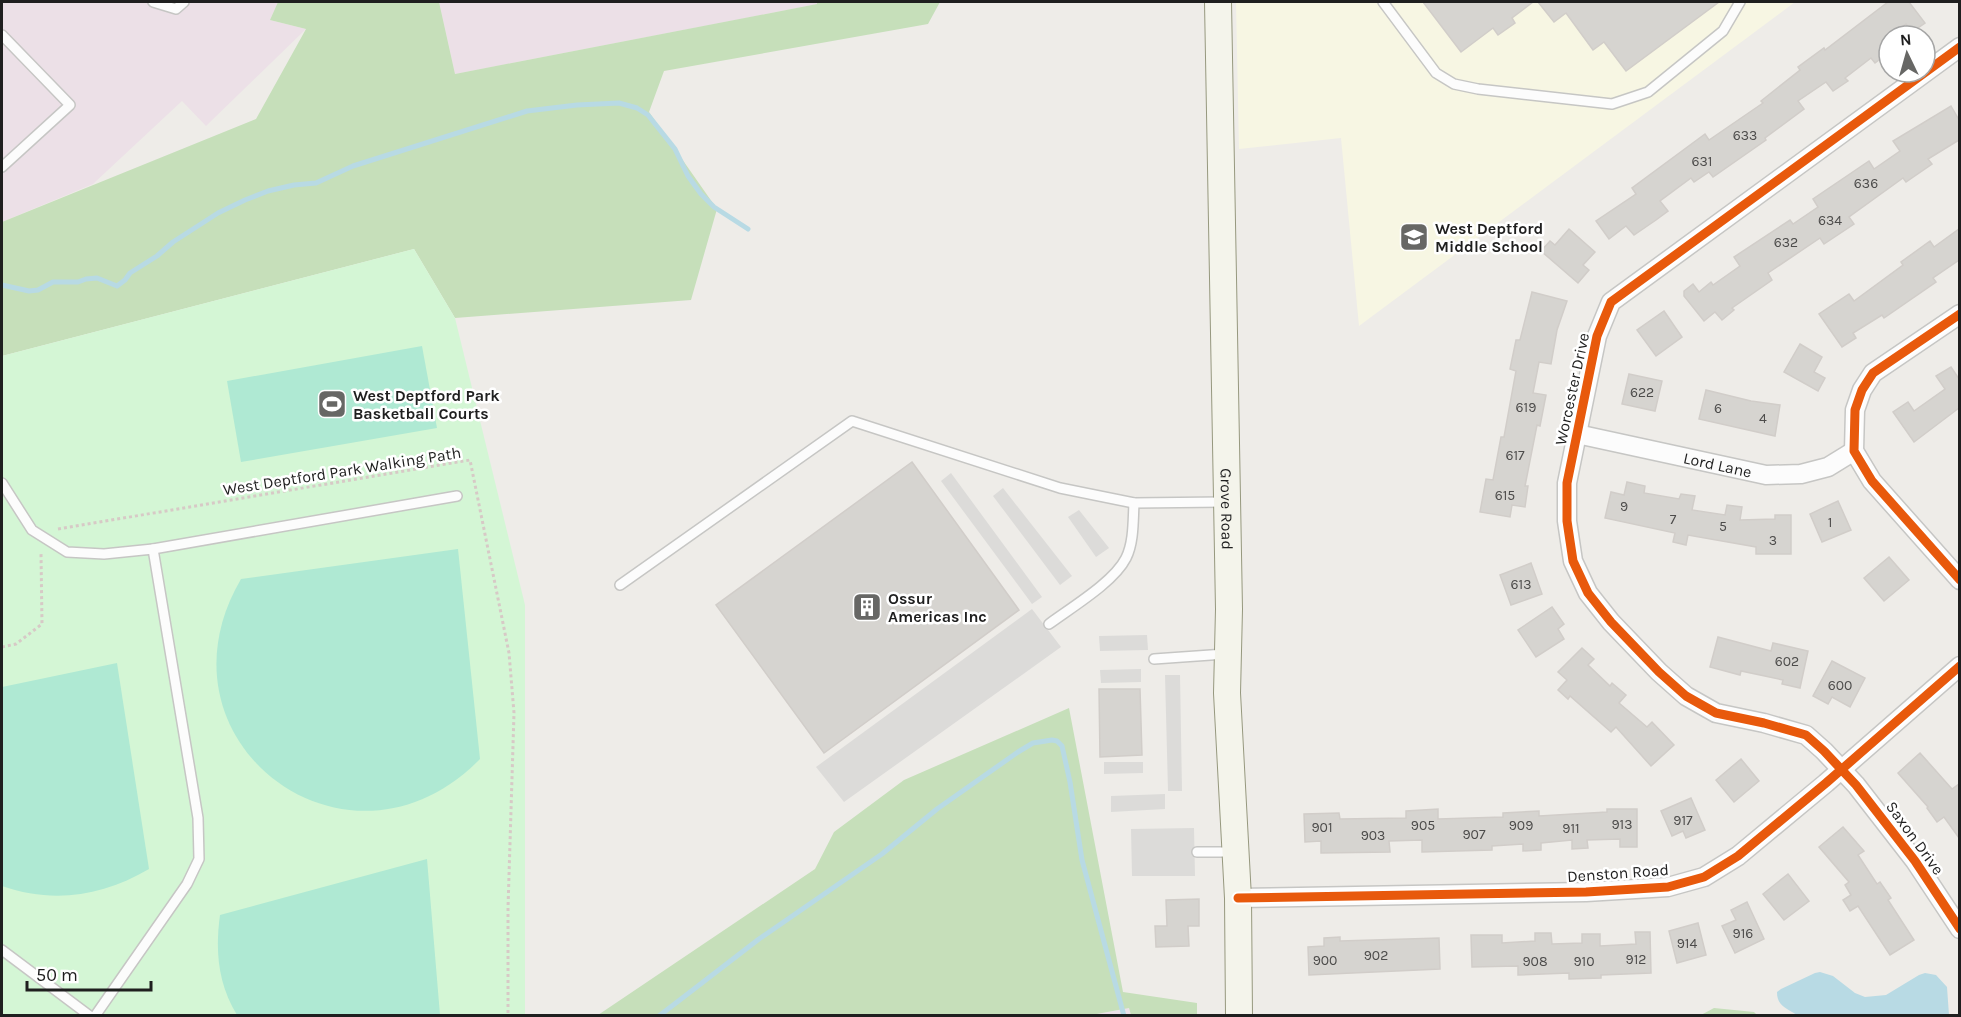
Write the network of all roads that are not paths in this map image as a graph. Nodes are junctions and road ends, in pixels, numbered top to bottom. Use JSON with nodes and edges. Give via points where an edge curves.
{"nodes":[{"id":1,"x":153,"y":2,"type":"edge"},
{"id":2,"x":184,"y":2,"type":"edge"},
{"id":3,"x":1218,"y":2,"type":"edge"},
{"id":4,"x":1383,"y":2,"type":"edge"},
{"id":5,"x":1740,"y":2,"type":"edge"},
{"id":6,"x":2,"y":34,"type":"edge"},
{"id":7,"x":1959,"y":47,"type":"edge"},
{"id":8,"x":2,"y":167,"type":"edge"},
{"id":9,"x":1959,"y":314,"type":"edge"},
{"id":10,"x":1577,"y":434,"type":"junction"},
{"id":11,"x":1854,"y":451,"type":"junction"},
{"id":12,"x":2,"y":483,"type":"edge"},
{"id":13,"x":457,"y":496,"type":"dead end"},
{"id":14,"x":1227,"y":502,"type":"junction"},
{"id":15,"x":1134,"y":503,"type":"junction"},
{"id":16,"x":153,"y":549,"type":"junction"},
{"id":17,"x":1959,"y":580,"type":"edge"},
{"id":18,"x":620,"y":585,"type":"dead end"},
{"id":19,"x":1049,"y":624,"type":"dead end"},
{"id":20,"x":1228,"y":654,"type":"junction"},
{"id":21,"x":1154,"y":659,"type":"dead end"},
{"id":22,"x":1959,"y":666,"type":"edge"},
{"id":23,"x":1841,"y":769,"type":"junction"},
{"id":24,"x":1197,"y":852,"type":"dead end"},
{"id":25,"x":1237,"y":852,"type":"junction"},
{"id":26,"x":1238,"y":898,"type":"junction"},
{"id":27,"x":1959,"y":929,"type":"edge"},
{"id":28,"x":2,"y":950,"type":"edge"},
{"id":29,"x":90,"y":1016,"type":"edge"},
{"id":30,"x":95,"y":1016,"type":"edge"},
{"id":31,"x":1239,"y":1016,"type":"edge"}],
"edges":[{"from":1,"to":2,"type":"lane","via":[[176,9]]},
{"from":3,"to":14,"type":"main road","name":"Grove Road"},
{"from":4,"to":5,"type":"lane","via":[[1436,73],[1454,84],[1612,104],[1648,92],[1723,31]]},
{"from":6,"to":8,"type":"lane","via":[[70,105]]},
{"from":7,"to":10,"type":"street","name":"Worcester Drive","via":[[1611,302],[1597,336]]},
{"from":9,"to":11,"type":"street","via":[[1873,373],[1855,410]]},
{"from":10,"to":11,"type":"street","name":"Lord Lane","via":[[1766,475],[1801,474],[1828,466]]},
{"from":10,"to":23,"type":"street","name":"Worcester Drive","via":[[1567,483],[1567,521],[1573,561],[1588,593],[1619,630],[1686,696],[1716,713],[1806,735]]},
{"from":11,"to":17,"type":"street","via":[[1872,481]]},
{"from":12,"to":16,"type":"lane","via":[[32,530],[67,552],[104,554]]},
{"from":13,"to":16,"type":"lane"},
{"from":14,"to":15,"type":"lane"},
{"from":14,"to":20,"type":"main road","name":"Grove Road"},
{"from":15,"to":18,"type":"lane","via":[[1060,488],[852,422]]},
{"from":15,"to":19,"type":"lane","via":[[1127,556],[1115,574]]},
{"from":16,"to":30,"type":"lane","via":[[198,818],[199,859],[187,884]]},
{"from":20,"to":21,"type":"lane"},
{"from":20,"to":25,"type":"main road","name":"Grove Road"},
{"from":22,"to":23,"type":"street","name":"Denston Road"},
{"from":23,"to":26,"type":"street","name":"Denston Road","via":[[1738,856],[1704,877],[1668,887]]},
{"from":23,"to":27,"type":"street","name":"Saxon Drive","via":[[1915,861]]},
{"from":24,"to":25,"type":"lane"},
{"from":25,"to":26,"type":"main road","name":"Grove Road"},
{"from":26,"to":31,"type":"main road","name":"Grove Road"},
{"from":28,"to":29,"type":"lane"}]}
